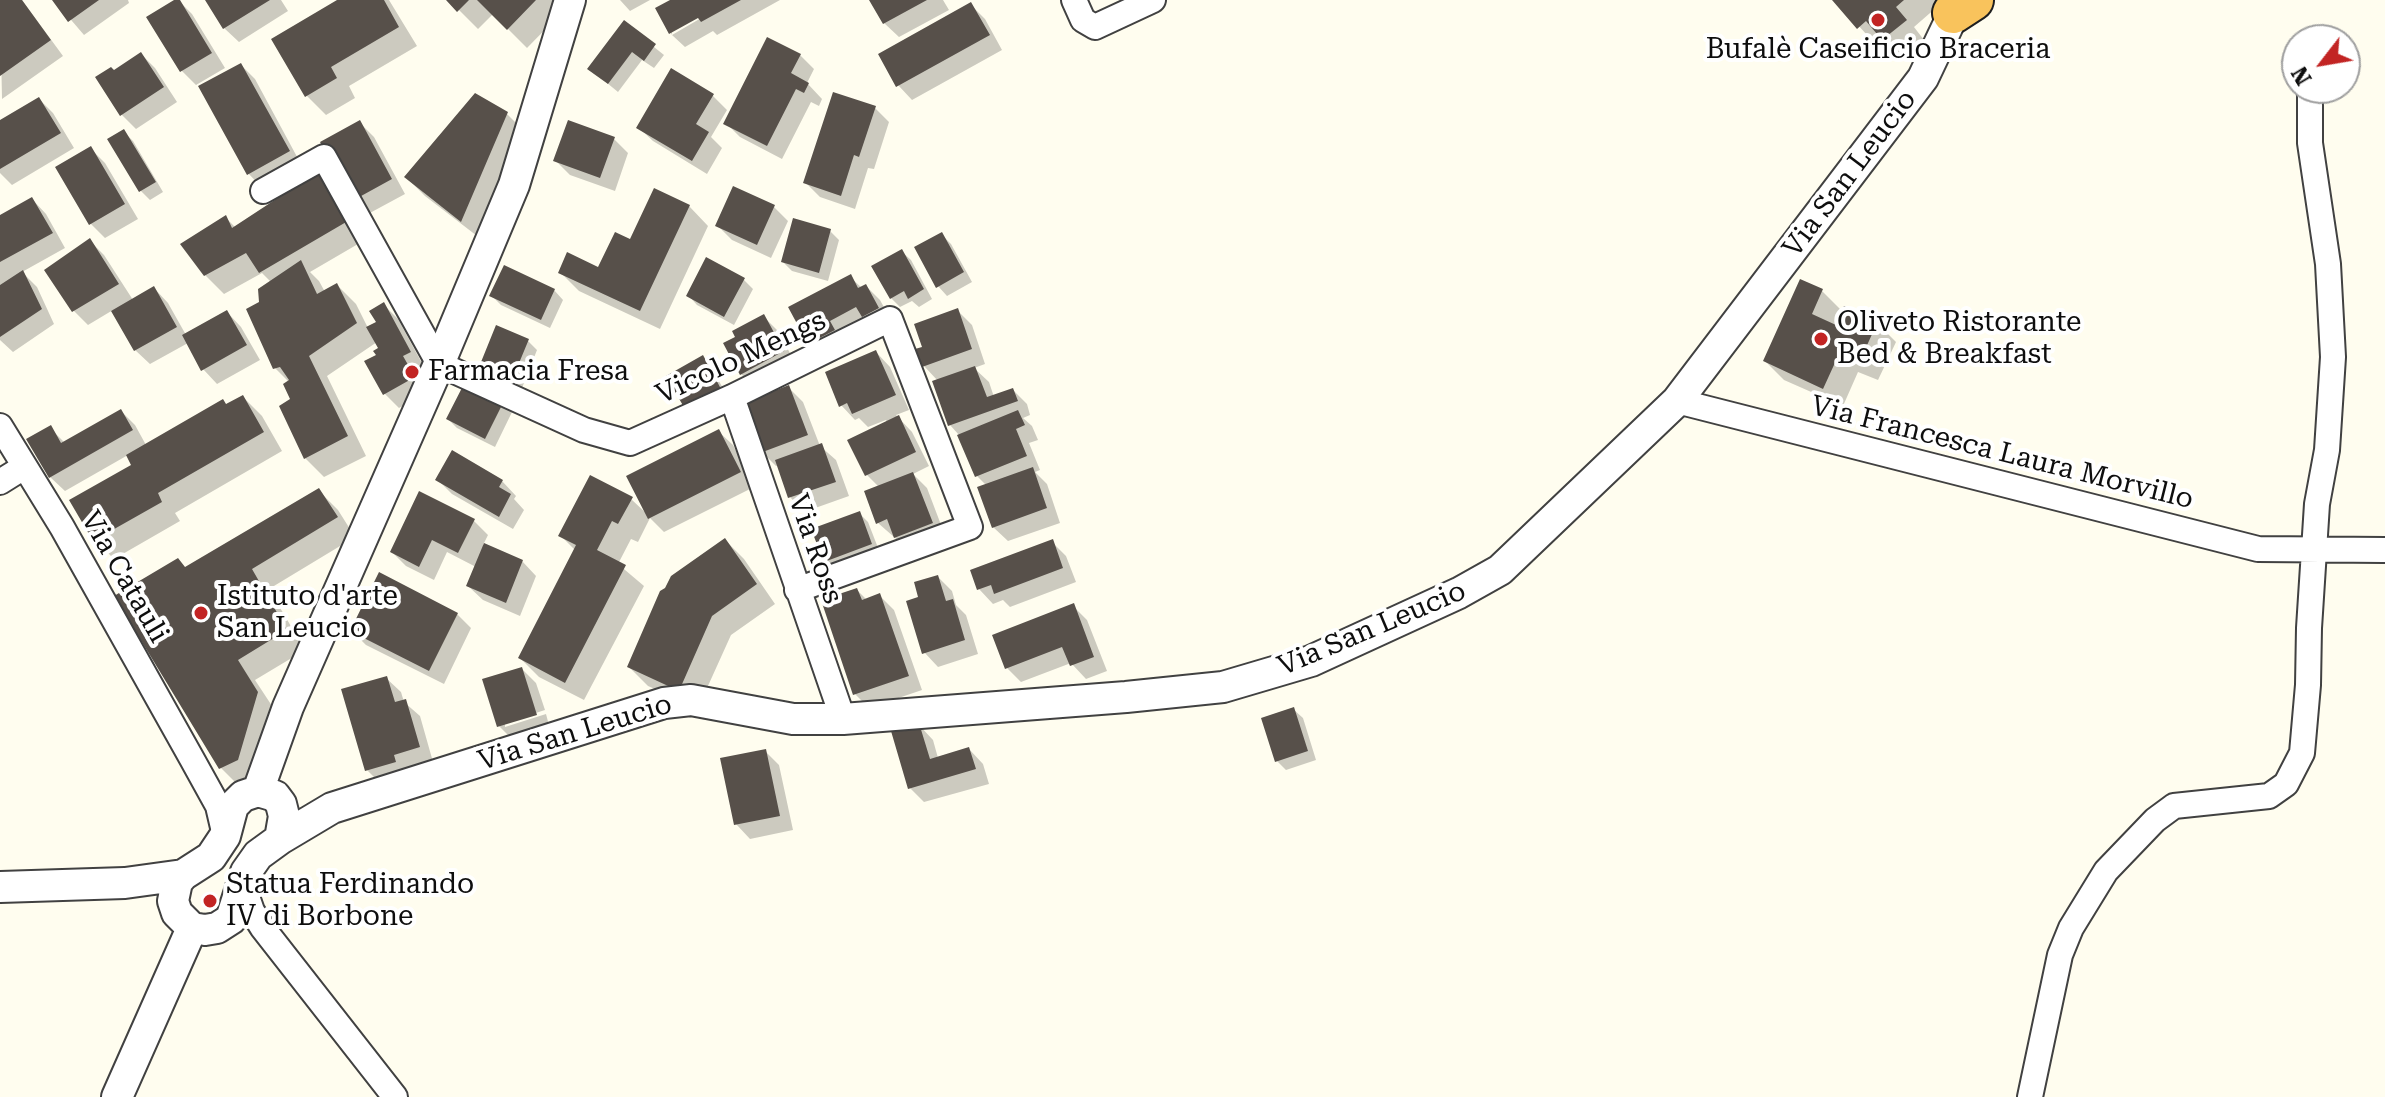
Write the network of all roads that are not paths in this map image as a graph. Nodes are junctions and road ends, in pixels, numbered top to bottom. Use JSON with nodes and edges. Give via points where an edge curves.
{"nodes":[{"id":1,"x":570,"y":0,"type":"edge"},
{"id":2,"x":1074,"y":0,"type":"edge"},
{"id":3,"x":1153,"y":0,"type":"edge"},
{"id":4,"x":1962,"y":4,"type":"edge"},
{"id":5,"x":2310,"y":104,"type":"edge"},
{"id":6,"x":263,"y":191,"type":"dead end"},
{"id":7,"x":439,"y":364,"type":"junction"},
{"id":8,"x":732,"y":397,"type":"junction"},
{"id":9,"x":1677,"y":401,"type":"junction"},
{"id":10,"x":0,"y":426,"type":"edge"},
{"id":11,"x":24,"y":467,"type":"junction"},
{"id":12,"x":0,"y":482,"type":"edge"},
{"id":13,"x":2314,"y":549,"type":"junction"},
{"id":14,"x":2385,"y":550,"type":"edge"},
{"id":15,"x":797,"y":590,"type":"junction"},
{"id":16,"x":843,"y":719,"type":"junction"},
{"id":17,"x":192,"y":759,"type":"junction"},
{"id":18,"x":261,"y":797,"type":"junction"},
{"id":19,"x":332,"y":808,"type":"junction"},
{"id":20,"x":225,"y":836,"type":"junction"},
{"id":21,"x":280,"y":839,"type":"junction"},
{"id":22,"x":183,"y":875,"type":"junction"},
{"id":23,"x":242,"y":882,"type":"junction"},
{"id":24,"x":125,"y":883,"type":"junction"},
{"id":25,"x":0,"y":887,"type":"edge"},
{"id":26,"x":231,"y":919,"type":"junction"},
{"id":27,"x":184,"y":921,"type":"junction"},
{"id":28,"x":273,"y":941,"type":"junction"},
{"id":29,"x":117,"y":1097,"type":"edge"},
{"id":30,"x":395,"y":1097,"type":"edge"},
{"id":31,"x":2030,"y":1097,"type":"edge"}],
"edges":[{"from":1,"to":7,"type":"street","via":[[514,185]]},
{"from":2,"to":3,"type":"street","via":[[1083,20],[1095,27]]},
{"from":4,"to":9,"type":"street","name":"Via San Leucio","via":[[1923,78]]},
{"from":5,"to":13,"type":"street","via":[[2333,357]]},
{"from":6,"to":7,"type":"street","via":[[324,157]]},
{"from":7,"to":8,"type":"street","name":"Vicolo Mengs","via":[[584,430],[630,443]]},
{"from":7,"to":18,"type":"street","via":[[288,707]]},
{"from":8,"to":15,"type":"street","name":"Via Ross"},
{"from":8,"to":15,"type":"street","name":"Vicolo Mengs","via":[[890,319],[970,527]]},
{"from":9,"to":13,"type":"street","name":"Via Francesca Laura Morvillo","via":[[2258,549]]},
{"from":9,"to":16,"type":"street","name":"Via San Leucio","via":[[1500,570],[1311,661],[1223,687]]},
{"from":10,"to":11,"type":"street","name":"Via Catauli"},
{"from":11,"to":12,"type":"street"},
{"from":11,"to":17,"type":"street","name":"Via Catauli"},
{"from":13,"to":14,"type":"street"},
{"from":13,"to":31,"type":"street","via":[[2302,753],[2292,774],[2269,796],[2174,806],[2106,871],[2060,955]]},
{"from":15,"to":16,"type":"street","name":"Via Ross"},
{"from":16,"to":19,"type":"street","name":"Via San Leucio","via":[[793,719],[691,700],[664,703]]},
{"from":17,"to":18,"type":"street","name":"Via Catauli","via":[[223,789]]},
{"from":17,"to":20,"type":"street","name":"Via Catauli","via":[[218,806]]},
{"from":18,"to":19,"type":"street","name":"Via San Leucio"},
{"from":18,"to":20,"type":"street","via":[[233,806]]},
{"from":18,"to":21,"type":"street","via":[[284,816]]},
{"from":19,"to":21,"type":"street","name":"Via San Leucio"},
{"from":20,"to":22,"type":"street","via":[[211,857]]},
{"from":21,"to":23,"type":"street","name":"Via San Leucio","via":[[258,855]]},
{"from":22,"to":24,"type":"street"},
{"from":22,"to":27,"type":"street","via":[[173,901]]},
{"from":23,"to":26,"type":"street","name":"Via San Leucio"},
{"from":23,"to":28,"type":"street","via":[[252,911]]},
{"from":24,"to":25,"type":"street"},
{"from":24,"to":27,"type":"street"},
{"from":26,"to":27,"type":"street","via":[[205,930]]},
{"from":26,"to":28,"type":"street"},
{"from":27,"to":29,"type":"street"},
{"from":28,"to":30,"type":"street"}]}
